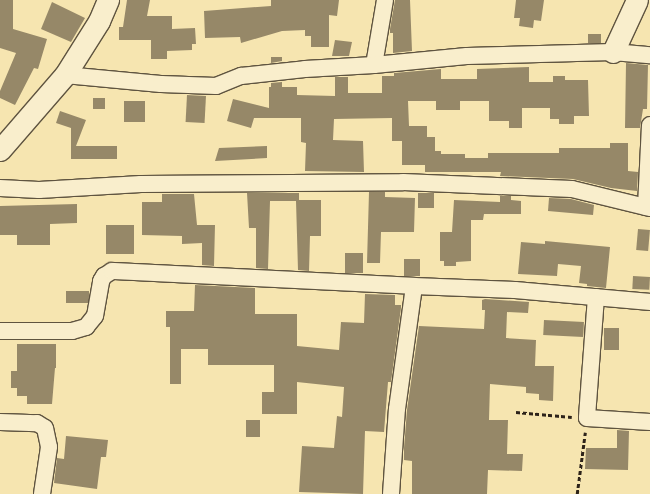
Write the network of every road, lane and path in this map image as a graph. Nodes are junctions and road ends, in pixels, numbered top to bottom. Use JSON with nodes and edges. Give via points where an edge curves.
{"nodes":[{"id":1,"x":108,"y":0,"type":"edge"},
{"id":2,"x":385,"y":0,"type":"edge"},
{"id":3,"x":637,"y":0,"type":"edge"},
{"id":4,"x":613,"y":52,"type":"junction"},
{"id":5,"x":650,"y":55,"type":"edge"},
{"id":6,"x":374,"y":65,"type":"junction"},
{"id":7,"x":65,"y":75,"type":"junction"},
{"id":8,"x":650,"y":125,"type":"edge"},
{"id":9,"x":0,"y":150,"type":"edge"},
{"id":10,"x":0,"y":188,"type":"edge"},
{"id":11,"x":648,"y":208,"type":"edge"},
{"id":12,"x":414,"y":286,"type":"junction"},
{"id":13,"x":596,"y":297,"type":"junction"},
{"id":14,"x":650,"y":302,"type":"edge"},
{"id":15,"x":0,"y":331,"type":"edge"},
{"id":16,"x":516,"y":412,"type":"dead end"},
{"id":17,"x":588,"y":418,"type":"junction"},
{"id":18,"x":0,"y":422,"type":"edge"},
{"id":19,"x":650,"y":422,"type":"edge"},
{"id":20,"x":42,"y":494,"type":"edge"},
{"id":21,"x":391,"y":494,"type":"edge"},
{"id":22,"x":577,"y":494,"type":"edge"}],
"edges":[{"from":1,"to":7,"type":"street","via":[[99,21]]},
{"from":2,"to":6,"type":"street"},
{"from":3,"to":4,"type":"street"},
{"from":4,"to":5,"type":"street"},
{"from":4,"to":6,"type":"street","via":[[468,56]]},
{"from":6,"to":7,"type":"street","via":[[241,76],[216,86]]},
{"from":7,"to":9,"type":"street"},
{"from":8,"to":11,"type":"street"},
{"from":10,"to":11,"type":"street","via":[[39,190],[141,184],[403,182],[572,189]]},
{"from":12,"to":13,"type":"street"},
{"from":12,"to":15,"type":"street","via":[[112,272],[101,281],[95,316],[86,327],[72,331]]},
{"from":12,"to":21,"type":"street","via":[[397,409]]},
{"from":13,"to":14,"type":"street"},
{"from":13,"to":17,"type":"street"},
{"from":16,"to":17,"type":"path"},
{"from":17,"to":19,"type":"street"},
{"from":17,"to":22,"type":"path"},
{"from":18,"to":20,"type":"street","via":[[37,423],[45,428],[49,447]]}]}
